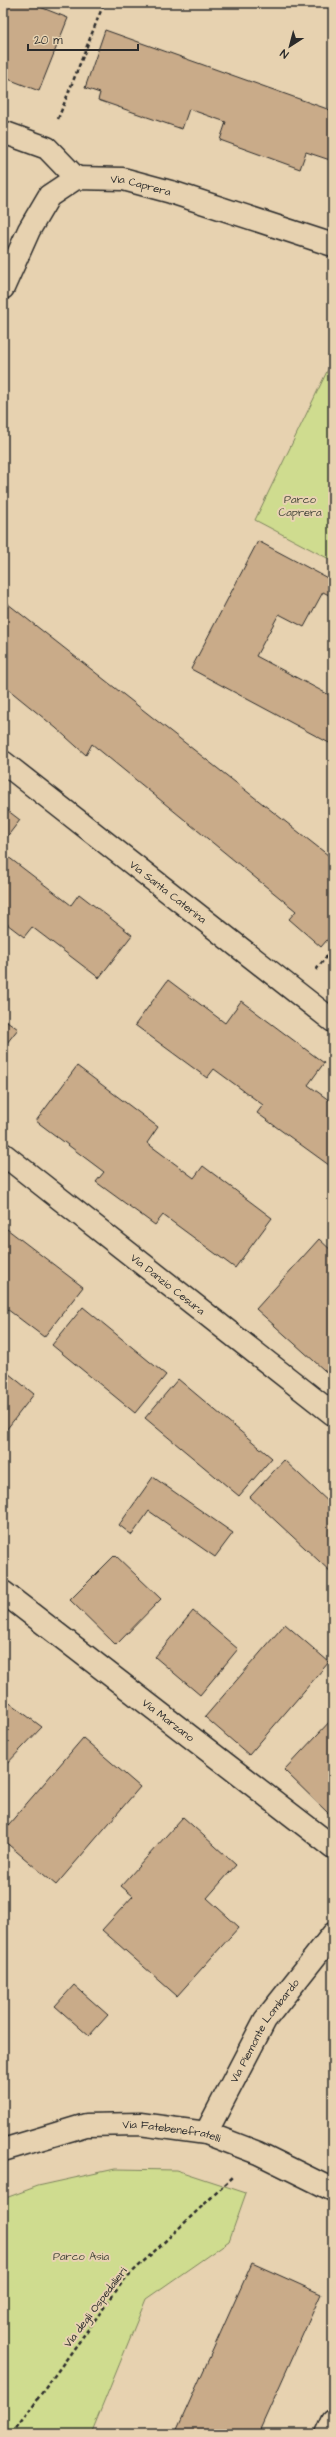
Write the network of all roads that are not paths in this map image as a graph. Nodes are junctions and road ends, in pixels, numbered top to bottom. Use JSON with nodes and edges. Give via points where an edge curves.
{"nodes":[{"id":1,"x":3,"y":132,"type":"edge"},
{"id":2,"x":76,"y":178,"type":"junction"},
{"id":3,"x":333,"y":245,"type":"edge"},
{"id":4,"x":3,"y":288,"type":"edge"},
{"id":5,"x":3,"y":762,"type":"edge"},
{"id":6,"x":333,"y":1021,"type":"edge"},
{"id":7,"x":3,"y":1154,"type":"edge"},
{"id":8,"x":333,"y":1414,"type":"edge"},
{"id":9,"x":3,"y":1592,"type":"edge"},
{"id":10,"x":333,"y":1847,"type":"edge"},
{"id":11,"x":333,"y":1934,"type":"edge"},
{"id":12,"x":206,"y":2133,"type":"junction"},
{"id":13,"x":3,"y":2150,"type":"edge"},
{"id":14,"x":333,"y":2190,"type":"edge"},
{"id":15,"x":333,"y":2421,"type":"edge"},
{"id":16,"x":327,"y":2434,"type":"edge"}],
"edges":[{"from":1,"to":2,"type":"street","via":[[47,148]]},
{"from":2,"to":3,"type":"street","name":"Via Caprera","via":[[123,179]]},
{"from":2,"to":4,"type":"street","via":[[49,196],[29,230]]},
{"from":5,"to":6,"type":"street","name":"Via Santa Caterina"},
{"from":7,"to":8,"type":"street","name":"Via Danzio Cesura"},
{"from":9,"to":10,"type":"street","name":"Via Marzano"},
{"from":11,"to":12,"type":"street","name":"Via Piemonte Lombardo","via":[[265,2020]]},
{"from":12,"to":13,"type":"street","name":"Via Fatebenefratelli","via":[[140,2124],[86,2125]]},
{"from":12,"to":14,"type":"street","name":"Via Fatebenefratelli","via":[[258,2153]]},
{"from":15,"to":16,"type":"street"}]}
